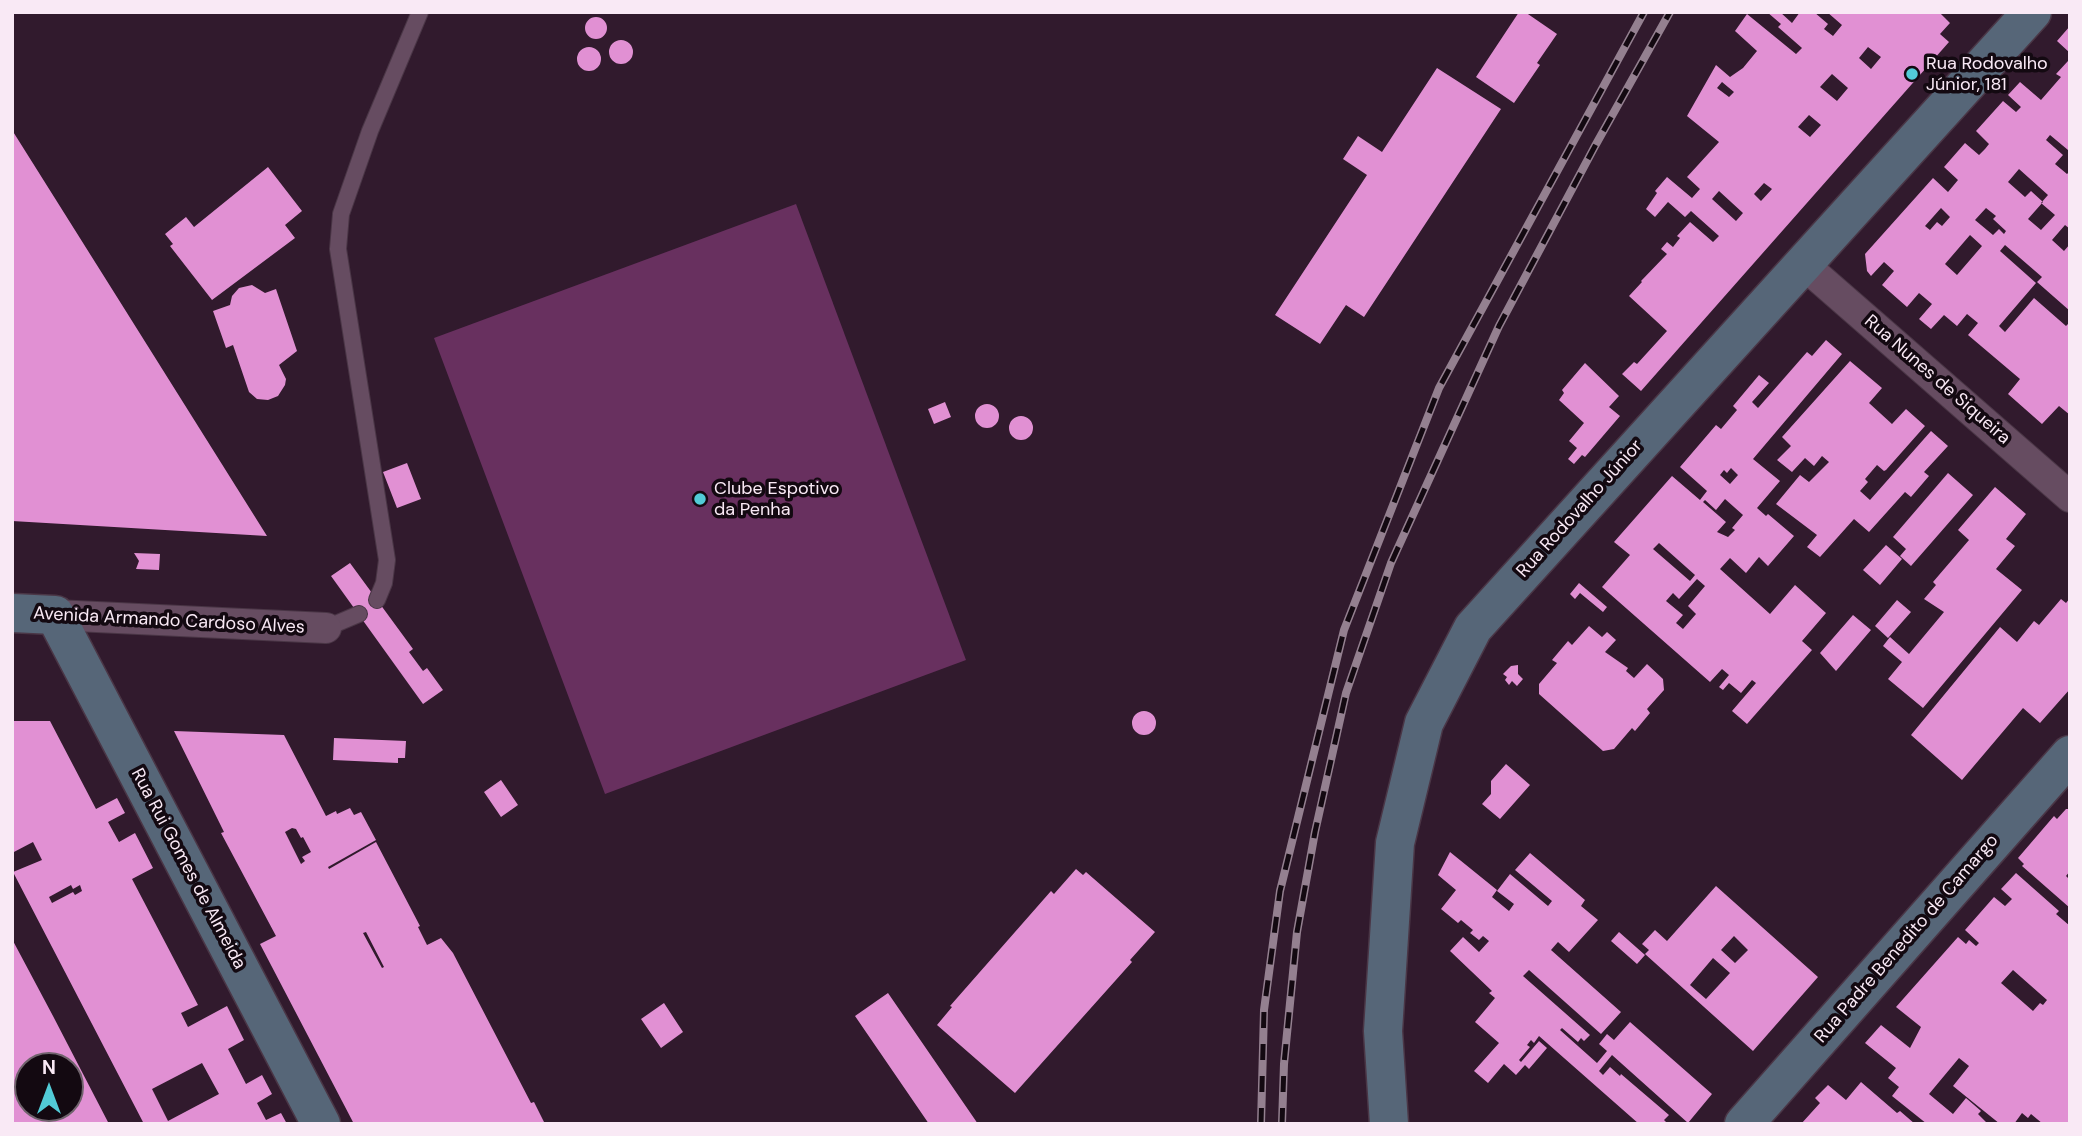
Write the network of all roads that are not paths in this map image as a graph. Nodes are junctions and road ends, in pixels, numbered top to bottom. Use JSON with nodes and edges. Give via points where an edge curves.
{"nodes":[{"id":1,"x":420,"y":12,"type":"edge"},
{"id":2,"x":2032,"y":12,"type":"edge"},
{"id":3,"x":1803,"y":264,"type":"junction"},
{"id":4,"x":2070,"y":497,"type":"edge"},
{"id":5,"x":377,"y":600,"type":"dead end"},
{"id":6,"x":12,"y":613,"type":"edge"},
{"id":7,"x":359,"y":614,"type":"dead end"},
{"id":8,"x":55,"y":615,"type":"junction"},
{"id":9,"x":326,"y":628,"type":"joint"},
{"id":10,"x":2066,"y":767,"type":"edge"},
{"id":11,"x":321,"y":1124,"type":"edge"},
{"id":12,"x":1390,"y":1124,"type":"edge"},
{"id":13,"x":1744,"y":1124,"type":"edge"}],
"edges":[{"from":1,"to":5,"type":"lane","via":[[341,214],[338,249],[387,560]]},
{"from":2,"to":3,"type":"main road","name":"Rua Rodovalho Júnior"},
{"from":3,"to":4,"type":"street","name":"Rua Nunes de Siqueira"},
{"from":3,"to":12,"type":"main road","name":"Rua Rodovalho Júnior","via":[[1473,628],[1424,723],[1395,843],[1384,1031]]},
{"from":6,"to":8,"type":"main road","name":"Avenida Armando Cardoso Alves"},
{"from":7,"to":9,"type":"lane"},
{"from":8,"to":9,"type":"street","name":"Avenida Armando Cardoso Alves"},
{"from":8,"to":11,"type":"main road","name":"Rua Rui Gomes de Almeida"},
{"from":10,"to":13,"type":"main road","name":"Rua Padre Benedito de Camargo"}]}
